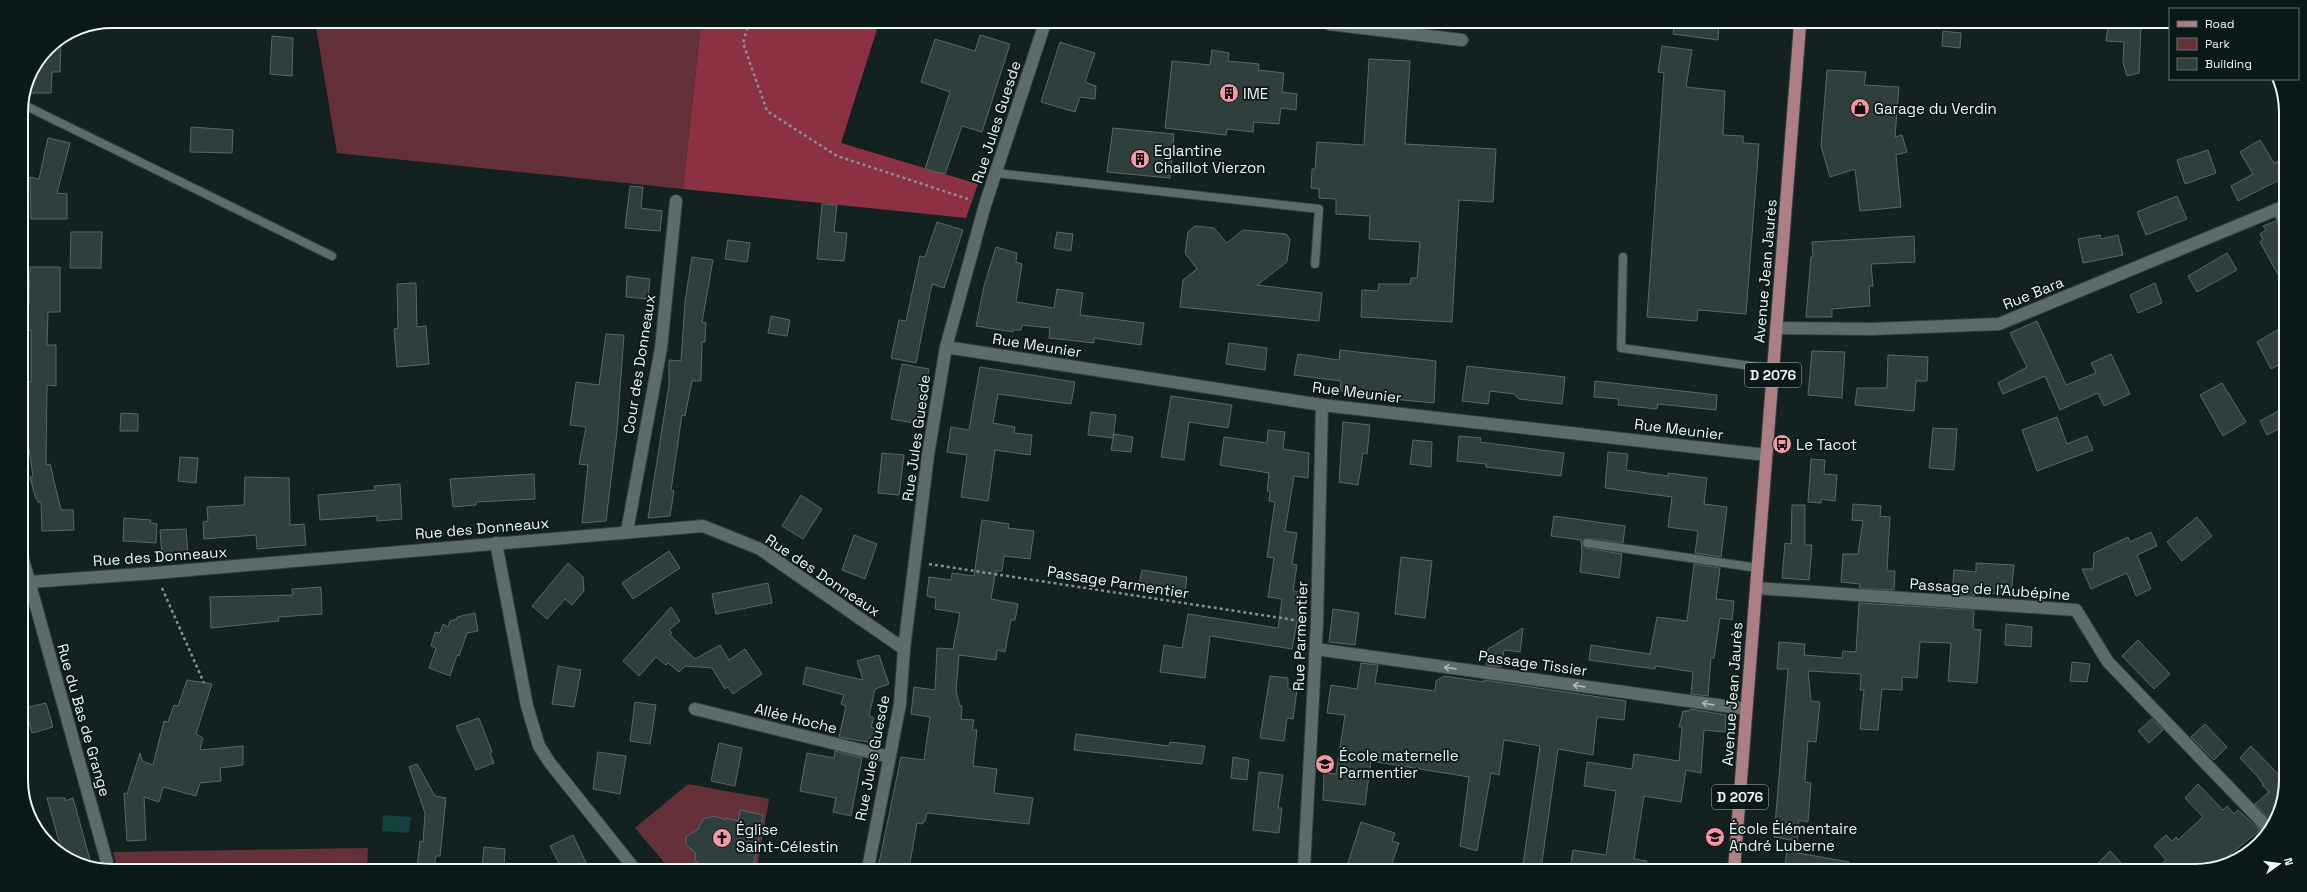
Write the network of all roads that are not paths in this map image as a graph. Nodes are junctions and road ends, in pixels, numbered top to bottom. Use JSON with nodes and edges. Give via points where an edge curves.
{"nodes":[{"id":1,"x":1043,"y":28,"type":"edge"},
{"id":2,"x":1362,"y":28,"type":"edge"},
{"id":3,"x":1800,"y":28,"type":"edge"},
{"id":4,"x":1462,"y":40,"type":"dead end"},
{"id":5,"x":28,"y":107,"type":"edge"},
{"id":6,"x":996,"y":173,"type":"junction"},
{"id":7,"x":676,"y":201,"type":"dead end"},
{"id":8,"x":2279,"y":209,"type":"edge"},
{"id":9,"x":332,"y":256,"type":"dead end"},
{"id":10,"x":1622,"y":257,"type":"dead end"},
{"id":11,"x":1315,"y":264,"type":"dead end"},
{"id":12,"x":1776,"y":328,"type":"junction"},
{"id":13,"x":946,"y":347,"type":"junction"},
{"id":14,"x":1773,"y":369,"type":"junction"},
{"id":15,"x":1322,"y":405,"type":"junction"},
{"id":16,"x":1766,"y":455,"type":"junction"},
{"id":17,"x":627,"y":531,"type":"junction"},
{"id":18,"x":496,"y":543,"type":"junction"},
{"id":19,"x":1587,"y":543,"type":"dead end"},
{"id":20,"x":1758,"y":568,"type":"junction"},
{"id":21,"x":28,"y":578,"type":"edge"},
{"id":22,"x":29,"y":582,"type":"junction"},
{"id":23,"x":1756,"y":588,"type":"junction"},
{"id":24,"x":904,"y":649,"type":"junction"},
{"id":25,"x":1316,"y":649,"type":"junction"},
{"id":26,"x":695,"y":709,"type":"dead end"},
{"id":27,"x":1746,"y":710,"type":"junction"},
{"id":28,"x":888,"y":757,"type":"junction"},
{"id":29,"x":2266,"y":826,"type":"edge"},
{"id":30,"x":107,"y":864,"type":"edge"},
{"id":31,"x":631,"y":864,"type":"edge"},
{"id":32,"x":869,"y":864,"type":"edge"},
{"id":33,"x":1304,"y":864,"type":"edge"},
{"id":34,"x":1734,"y":864,"type":"edge"}],
"edges":[{"from":1,"to":6,"type":"street","name":"Rue Jules Guesde"},
{"from":2,"to":4,"type":"street"},
{"from":3,"to":12,"type":"main road","name":"Avenue Jean Jaurès","number":"D 2076"},
{"from":5,"to":9,"type":"lane"},
{"from":6,"to":11,"type":"lane","via":[[1319,208]]},
{"from":6,"to":13,"type":"street","name":"Rue Jules Guesde"},
{"from":7,"to":17,"type":"street","name":"Cour des Donneaux","via":[[661,348]]},
{"from":8,"to":12,"type":"street","name":"Rue Bara","via":[[1999,324],[1872,329]]},
{"from":10,"to":14,"type":"lane","via":[[1621,348]]},
{"from":12,"to":14,"type":"main road","name":"Avenue Jean Jaurès","number":"D 2076"},
{"from":13,"to":15,"type":"street","name":"Rue Meunier"},
{"from":13,"to":24,"type":"street","name":"Rue Jules Guesde","via":[[928,455]]},
{"from":14,"to":16,"type":"main road","name":"Avenue Jean Jaurès","number":"D 2076"},
{"from":15,"to":16,"type":"street","name":"Rue Meunier"},
{"from":15,"to":25,"type":"street","name":"Rue Parmentier"},
{"from":16,"to":20,"type":"main road","name":"Avenue Jean Jaurès","number":"D 2076"},
{"from":17,"to":18,"type":"street","name":"Rue des Donneaux"},
{"from":17,"to":24,"type":"street","name":"Rue des Donneaux","via":[[703,526],[760,549]]},
{"from":18,"to":22,"type":"street","name":"Rue des Donneaux"},
{"from":18,"to":31,"type":"street","via":[[527,706],[539,746],[550,764]]},
{"from":19,"to":20,"type":"lane"},
{"from":20,"to":23,"type":"main road","name":"Avenue Jean Jaurès","number":"D 2076"},
{"from":21,"to":22,"type":"street","name":"Rue du Bas de Grange"},
{"from":22,"to":30,"type":"street","name":"Rue du Bas de Grange"},
{"from":23,"to":27,"type":"main road","name":"Avenue Jean Jaurès","number":"D 2076"},
{"from":23,"to":29,"type":"street","name":"Passage de l'Aubépine","via":[[2076,610],[2108,662]]},
{"from":24,"to":28,"type":"street","name":"Rue Jules Guesde","via":[[900,704]]},
{"from":27,"to":25,"type":"street","name":"Passage Tissier","one_way":true},
{"from":25,"to":33,"type":"street","name":"Rue Parmentier"},
{"from":26,"to":28,"type":"street","name":"Allée Hoche"},
{"from":27,"to":34,"type":"main road","name":"Avenue Jean Jaurès","number":"D 2076"},
{"from":28,"to":32,"type":"street","name":"Rue Jules Guesde"}]}
